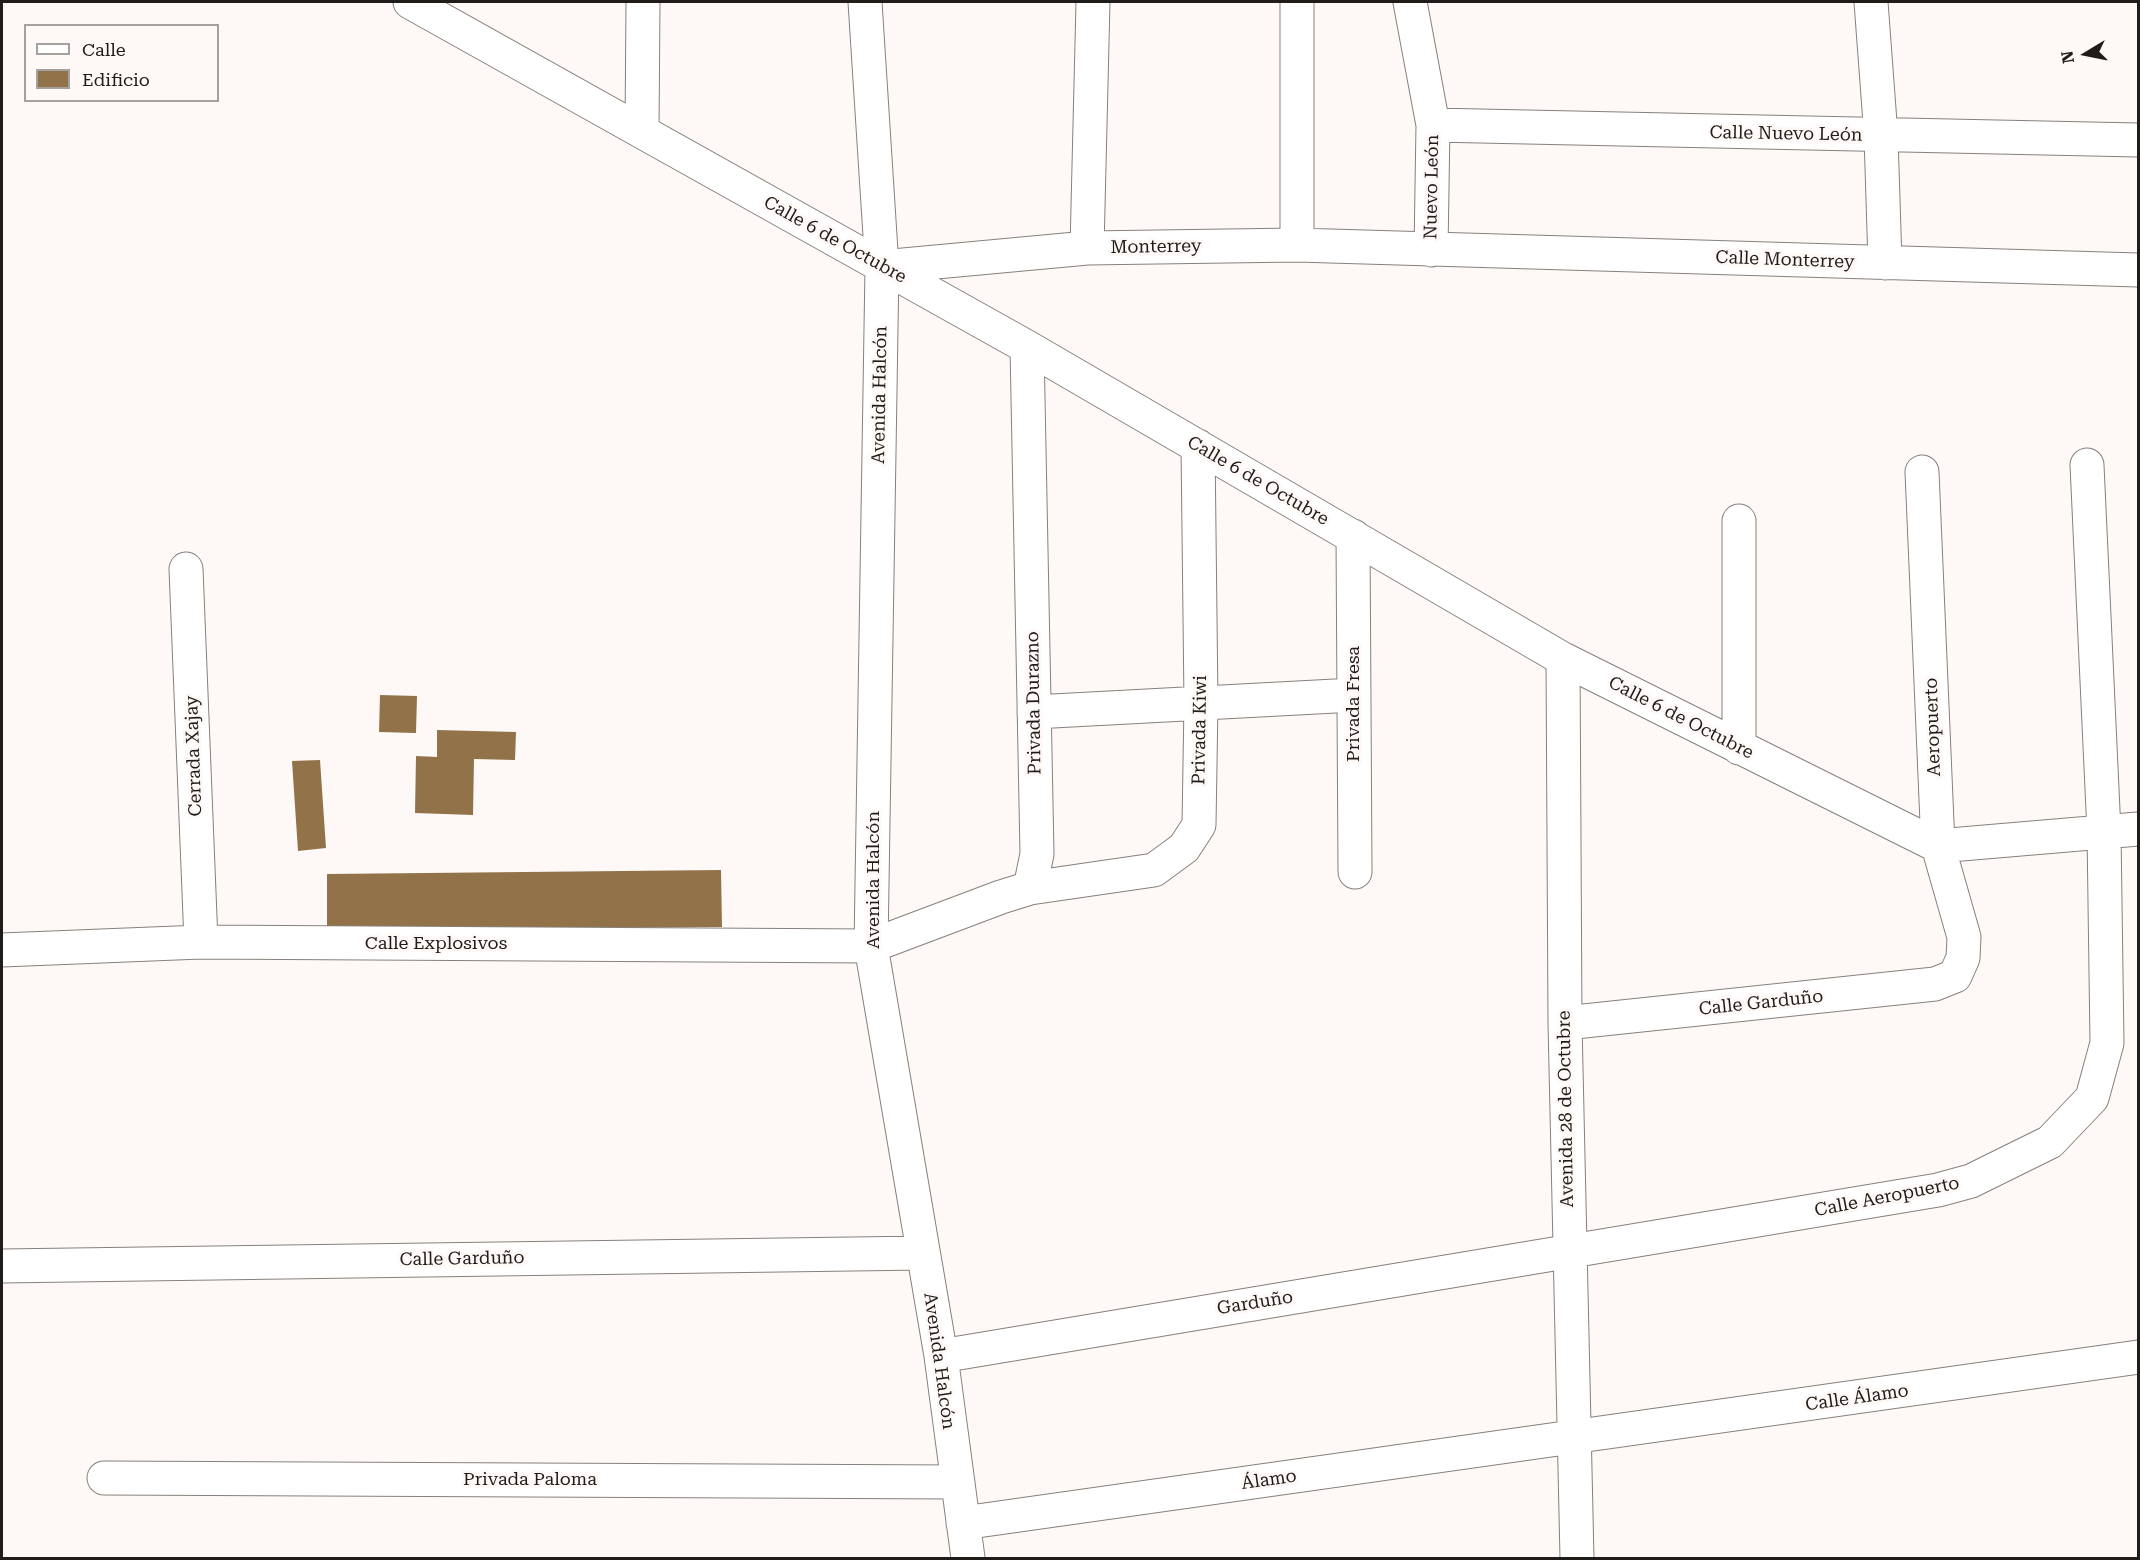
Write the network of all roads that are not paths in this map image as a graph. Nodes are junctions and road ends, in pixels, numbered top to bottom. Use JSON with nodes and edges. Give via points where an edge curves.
{"nodes":[{"id":1,"x":410,"y":2,"type":"edge"},
{"id":2,"x":643,"y":2,"type":"edge"},
{"id":3,"x":865,"y":2,"type":"edge"},
{"id":4,"x":1093,"y":2,"type":"edge"},
{"id":5,"x":1297,"y":2,"type":"edge"},
{"id":6,"x":1410,"y":2,"type":"edge"},
{"id":7,"x":1871,"y":2,"type":"edge"},
{"id":8,"x":1433,"y":125,"type":"junction"},
{"id":9,"x":642,"y":132,"type":"junction"},
{"id":10,"x":1881,"y":136,"type":"junction"},
{"id":11,"x":2139,"y":140,"type":"edge"},
{"id":12,"x":1297,"y":245,"type":"junction"},
{"id":13,"x":1087,"y":248,"type":"junction"},
{"id":14,"x":1431,"y":250,"type":"junction"},
{"id":15,"x":1885,"y":263,"type":"junction"},
{"id":16,"x":882,"y":267,"type":"junction"},
{"id":17,"x":2139,"y":270,"type":"edge"},
{"id":18,"x":1027,"y":347,"type":"junction"},
{"id":19,"x":1198,"y":446,"type":"junction"},
{"id":20,"x":2087,"y":465,"type":"dead end"},
{"id":21,"x":1922,"y":472,"type":"dead end"},
{"id":22,"x":1739,"y":521,"type":"dead end"},
{"id":23,"x":1353,"y":536,"type":"junction"},
{"id":24,"x":186,"y":568,"type":"dead end"},
{"id":25,"x":1563,"y":659,"type":"junction"},
{"id":26,"x":1354,"y":696,"type":"junction"},
{"id":27,"x":1201,"y":704,"type":"junction"},
{"id":28,"x":1034,"y":712,"type":"junction"},
{"id":29,"x":1739,"y":748,"type":"junction"},
{"id":30,"x":2139,"y":829,"type":"edge"},
{"id":31,"x":2104,"y":832,"type":"junction"},
{"id":32,"x":1938,"y":846,"type":"junction"},
{"id":33,"x":1355,"y":872,"type":"dead end"},
{"id":34,"x":1030,"y":888,"type":"junction"},
{"id":35,"x":201,"y":942,"type":"junction"},
{"id":36,"x":872,"y":946,"type":"junction"},
{"id":37,"x":2,"y":950,"type":"edge"},
{"id":38,"x":1955,"y":976,"type":"joint"},
{"id":39,"x":1565,"y":1023,"type":"junction"},
{"id":40,"x":1569,"y":1251,"type":"junction"},
{"id":41,"x":923,"y":1253,"type":"junction"},
{"id":42,"x":2,"y":1266,"type":"edge"},
{"id":43,"x":941,"y":1356,"type":"junction"},
{"id":44,"x":2139,"y":1357,"type":"edge"},
{"id":45,"x":1575,"y":1438,"type":"junction"},
{"id":46,"x":104,"y":1478,"type":"dead end"},
{"id":47,"x":956,"y":1482,"type":"junction"},
{"id":48,"x":963,"y":1523,"type":"junction"},
{"id":49,"x":968,"y":1558,"type":"edge"},
{"id":50,"x":1577,"y":1558,"type":"edge"}],
"edges":[{"from":1,"to":9,"type":"street","name":"Calle 6 de Octubre"},
{"from":2,"to":9,"type":"street"},
{"from":3,"to":16,"type":"street","name":"Avenida Halcón"},
{"from":4,"to":13,"type":"street"},
{"from":5,"to":12,"type":"street"},
{"from":6,"to":8,"type":"street","name":"Nuevo León"},
{"from":7,"to":10,"type":"street"},
{"from":8,"to":10,"type":"street","name":"Calle Nuevo León"},
{"from":8,"to":14,"type":"street","name":"Nuevo León"},
{"from":9,"to":16,"type":"street","name":"Calle 6 de Octubre"},
{"from":10,"to":11,"type":"street","name":"Calle Nuevo León"},
{"from":10,"to":15,"type":"street"},
{"from":12,"to":13,"type":"street","name":"Monterrey"},
{"from":12,"to":14,"type":"street","name":"Monterrey"},
{"from":13,"to":16,"type":"street","name":"Monterrey"},
{"from":14,"to":15,"type":"street","name":"Calle Monterrey"},
{"from":15,"to":17,"type":"street","name":"Calle Monterrey"},
{"from":16,"to":18,"type":"street","name":"Calle 6 de Octubre"},
{"from":16,"to":36,"type":"street","name":"Avenida Halcón"},
{"from":18,"to":19,"type":"street","name":"Calle 6 de Octubre"},
{"from":18,"to":28,"type":"street","name":"Privada Durazno"},
{"from":19,"to":23,"type":"street","name":"Calle 6 de Octubre"},
{"from":19,"to":27,"type":"street","name":"Privada Kiwi"},
{"from":20,"to":31,"type":"street","name":"Calle Aeropuerto"},
{"from":21,"to":32,"type":"street","name":"Aeropuerto"},
{"from":22,"to":29,"type":"street"},
{"from":23,"to":25,"type":"street","name":"Calle 6 de Octubre"},
{"from":23,"to":26,"type":"street","name":"Privada Fresa"},
{"from":24,"to":35,"type":"street","name":"Cerrada Xajay"},
{"from":25,"to":29,"type":"street","name":"Calle 6 de Octubre"},
{"from":25,"to":39,"type":"street","name":"Avenida 28 de Octubre"},
{"from":26,"to":27,"type":"street"},
{"from":26,"to":33,"type":"street","name":"Privada Fresa"},
{"from":27,"to":28,"type":"street"},
{"from":27,"to":34,"type":"street","name":"Privada Kiwi","via":[[1199,825],[1184,848],[1154,870]]},
{"from":28,"to":34,"type":"street","name":"Privada Durazno","via":[[1038,854]]},
{"from":29,"to":32,"type":"street","name":"Calle 6 de Octubre"},
{"from":30,"to":31,"type":"street"},
{"from":31,"to":32,"type":"street"},
{"from":31,"to":40,"type":"street","name":"Calle Aeropuerto","via":[[2107,1044],[2092,1098],[2050,1142],[1971,1181],[1938,1190]]},
{"from":32,"to":38,"type":"street","name":"Aeropuerto","via":[[1964,937],[1963,958]]},
{"from":34,"to":36,"type":"street"},
{"from":35,"to":36,"type":"street","name":"Calle Explosivos"},
{"from":35,"to":37,"type":"street","name":"Calle Explosivos"},
{"from":36,"to":41,"type":"street","name":"Avenida Halcón"},
{"from":38,"to":39,"type":"street","name":"Calle Garduño","via":[[1935,984]]},
{"from":39,"to":40,"type":"street","name":"Avenida 28 de Octubre"},
{"from":40,"to":43,"type":"street","name":"Garduño"},
{"from":40,"to":45,"type":"street","name":"Avenida 28 de Octubre"},
{"from":41,"to":42,"type":"street","name":"Calle Garduño"},
{"from":41,"to":43,"type":"street","name":"Avenida Halcón"},
{"from":43,"to":47,"type":"street","name":"Avenida Halcón"},
{"from":44,"to":45,"type":"street","name":"Calle Álamo"},
{"from":45,"to":48,"type":"street","name":"Álamo"},
{"from":45,"to":50,"type":"street","name":"Avenida 28 de Octubre"},
{"from":46,"to":47,"type":"street","name":"Privada Paloma"},
{"from":47,"to":48,"type":"street","name":"Avenida Halcón"},
{"from":48,"to":49,"type":"street","name":"Avenida Halcón"}]}
